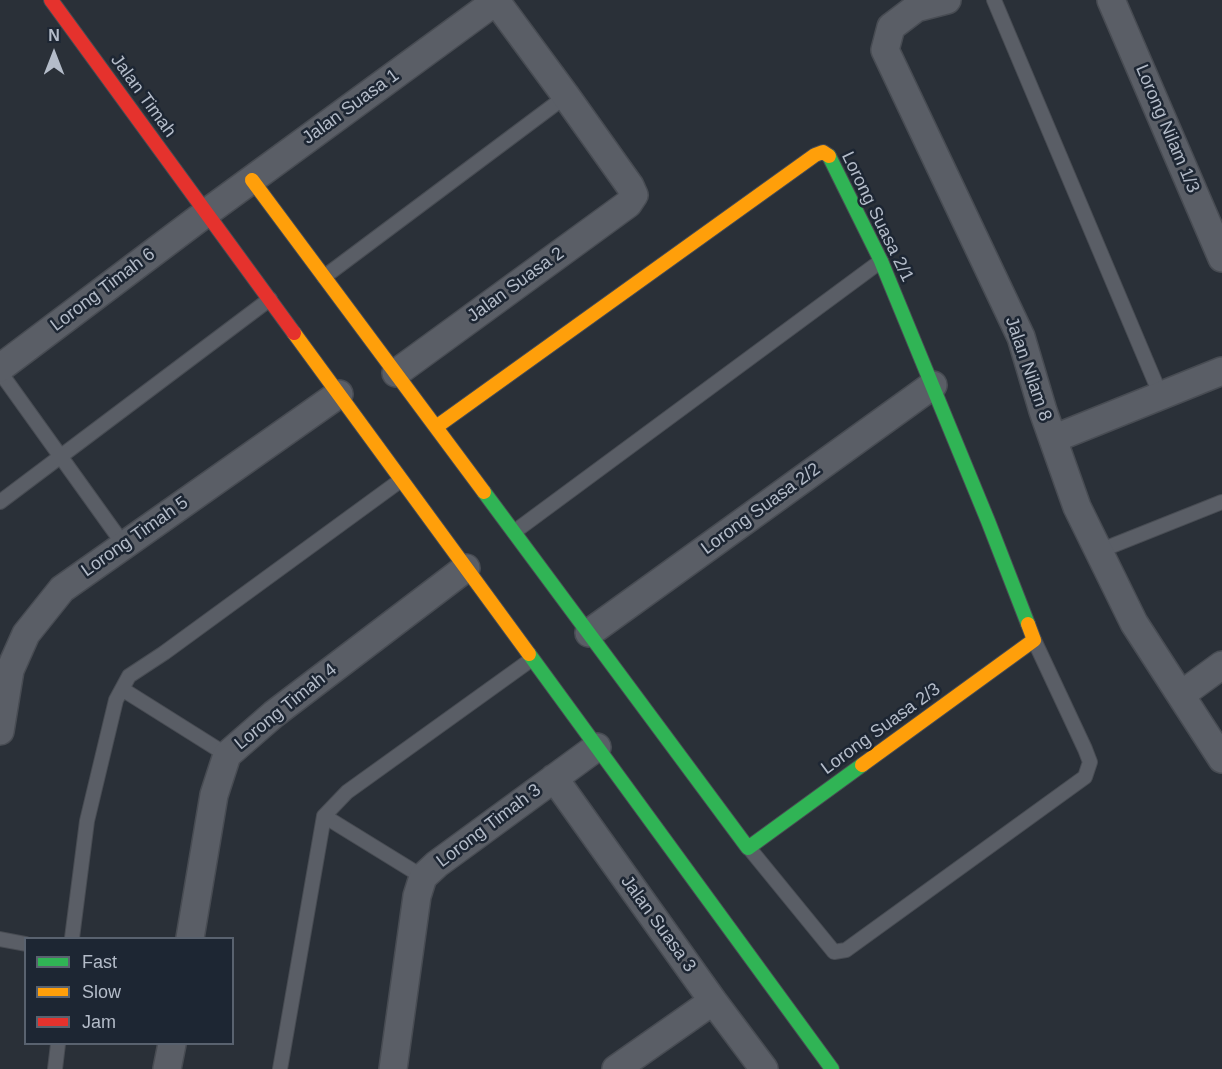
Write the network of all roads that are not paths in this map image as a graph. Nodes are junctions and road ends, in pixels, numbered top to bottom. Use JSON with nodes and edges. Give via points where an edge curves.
{"nodes":[{"id":1,"x":51,"y":0,"type":"edge"},
{"id":2,"x":496,"y":0,"type":"edge"},
{"id":3,"x":947,"y":0,"type":"edge"},
{"id":4,"x":994,"y":0,"type":"edge"},
{"id":5,"x":1111,"y":0,"type":"edge"},
{"id":6,"x":566,"y":96,"type":"junction"},
{"id":7,"x":252,"y":180,"type":"junction"},
{"id":8,"x":206,"y":213,"type":"junction"},
{"id":9,"x":1222,"y":258,"type":"edge"},
{"id":10,"x":881,"y":261,"type":"junction"},
{"id":11,"x":324,"y":277,"type":"junction"},
{"id":12,"x":270,"y":299,"type":"junction"},
{"id":13,"x":0,"y":368,"type":"edge"},
{"id":14,"x":1222,"y":371,"type":"edge"},
{"id":15,"x":0,"y":372,"type":"edge"},
{"id":16,"x":396,"y":373,"type":"junction"},
{"id":17,"x":933,"y":385,"type":"junction"},
{"id":18,"x":339,"y":394,"type":"junction"},
{"id":19,"x":1161,"y":396,"type":"junction"},
{"id":20,"x":436,"y":427,"type":"junction"},
{"id":21,"x":1053,"y":439,"type":"junction"},
{"id":22,"x":60,"y":457,"type":"junction"},
{"id":23,"x":401,"y":480,"type":"junction"},
{"id":24,"x":0,"y":502,"type":"edge"},
{"id":25,"x":1222,"y":502,"type":"edge"},
{"id":26,"x":514,"y":532,"type":"junction"},
{"id":27,"x":124,"y":545,"type":"junction"},
{"id":28,"x":1099,"y":551,"type":"junction"},
{"id":29,"x":466,"y":568,"type":"junction"},
{"id":30,"x":589,"y":633,"type":"junction"},
{"id":31,"x":1034,"y":640,"type":"junction"},
{"id":32,"x":532,"y":659,"type":"junction"},
{"id":33,"x":1222,"y":665,"type":"edge"},
{"id":34,"x":122,"y":689,"type":"junction"},
{"id":35,"x":1181,"y":695,"type":"junction"},
{"id":36,"x":0,"y":731,"type":"edge"},
{"id":37,"x":597,"y":747,"type":"junction"},
{"id":38,"x":226,"y":755,"type":"junction"},
{"id":39,"x":1222,"y":759,"type":"edge"},
{"id":40,"x":554,"y":778,"type":"junction"},
{"id":41,"x":324,"y":816,"type":"junction"},
{"id":42,"x":748,"y":848,"type":"junction"},
{"id":43,"x":423,"y":877,"type":"junction"},
{"id":44,"x":72,"y":937,"type":"edge"},
{"id":45,"x":190,"y":937,"type":"edge"},
{"id":46,"x":0,"y":939,"type":"edge"},
{"id":47,"x":24,"y":944,"type":"edge"},
{"id":48,"x":713,"y":1001,"type":"junction"},
{"id":49,"x":58,"y":1045,"type":"edge"},
{"id":50,"x":172,"y":1045,"type":"edge"},
{"id":51,"x":55,"y":1069,"type":"edge"},
{"id":52,"x":167,"y":1069,"type":"edge"},
{"id":53,"x":280,"y":1069,"type":"edge"},
{"id":54,"x":393,"y":1069,"type":"edge"},
{"id":55,"x":616,"y":1069,"type":"edge"},
{"id":56,"x":764,"y":1069,"type":"edge"},
{"id":57,"x":832,"y":1069,"type":"edge"}],
"edges":[{"from":1,"to":8,"type":"street","name":"Jalan Timah"},
{"from":2,"to":6,"type":"street"},
{"from":2,"to":7,"type":"street","name":"Jalan Suasa 1"},
{"from":3,"to":21,"type":"street","name":"Jalan Nilam 8","via":[[916,8],[891,27],[885,50],[1021,337]]},
{"from":4,"to":19,"type":"lane"},
{"from":5,"to":9,"type":"street","name":"Lorong Nilam 1/3"},
{"from":6,"to":11,"type":"lane"},
{"from":6,"to":16,"type":"street","name":"Jalan Suasa 2","via":[[634,195],[628,204]]},
{"from":7,"to":8,"type":"street","name":"Jalan Suasa 1"},
{"from":7,"to":11,"type":"street"},
{"from":8,"to":12,"type":"street","name":"Jalan Timah"},
{"from":8,"to":13,"type":"street","name":"Lorong Timah 6"},
{"from":10,"to":17,"type":"street","name":"Lorong Suasa 2/1"},
{"from":10,"to":20,"type":"street","name":"Lorong Suasa 2/1","via":[[830,157],[823,152]]},
{"from":10,"to":26,"type":"lane"},
{"from":11,"to":16,"type":"street"},
{"from":12,"to":18,"type":"street","name":"Jalan Timah"},
{"from":12,"to":22,"type":"lane"},
{"from":14,"to":19,"type":"street"},
{"from":15,"to":22,"type":"lane"},
{"from":16,"to":20,"type":"street"},
{"from":17,"to":30,"type":"street","name":"Lorong Suasa 2/2"},
{"from":17,"to":31,"type":"street","name":"Lorong Suasa 2/1"},
{"from":18,"to":23,"type":"street","name":"Jalan Timah"},
{"from":18,"to":27,"type":"street","name":"Lorong Timah 5"},
{"from":19,"to":21,"type":"street"},
{"from":20,"to":26,"type":"street"},
{"from":21,"to":28,"type":"street","name":"Jalan Nilam 8","via":[[1077,507]]},
{"from":22,"to":24,"type":"lane"},
{"from":22,"to":27,"type":"lane"},
{"from":23,"to":29,"type":"street","name":"Jalan Timah"},
{"from":23,"to":34,"type":"lane","via":[[129,676]]},
{"from":25,"to":28,"type":"lane"},
{"from":26,"to":30,"type":"street"},
{"from":27,"to":36,"type":"street","name":"Lorong Timah 5","via":[[62,589],[26,634],[10,669]]},
{"from":28,"to":35,"type":"street","name":"Jalan Nilam 8","via":[[1134,623]]},
{"from":29,"to":32,"type":"street","name":"Jalan Timah"},
{"from":29,"to":38,"type":"street","name":"Lorong Timah 4"},
{"from":30,"to":42,"type":"street"},
{"from":31,"to":42,"type":"street","name":"Lorong Suasa 2/3"},
{"from":31,"to":42,"type":"lane","via":[[1090,762],[1085,777],[1076,784],[846,950],[834,952]]},
{"from":32,"to":37,"type":"street","name":"Jalan Timah"},
{"from":32,"to":41,"type":"lane","via":[[347,792]]},
{"from":33,"to":35,"type":"street"},
{"from":34,"to":38,"type":"lane"},
{"from":34,"to":44,"type":"lane","via":[[87,820]]},
{"from":35,"to":39,"type":"street","name":"Jalan Nilam 8"},
{"from":37,"to":40,"type":"street","name":"Lorong Timah 3"},
{"from":37,"to":57,"type":"street","name":"Jalan Timah"},
{"from":38,"to":45,"type":"street","name":"Lorong Timah 4","via":[[214,795]]},
{"from":40,"to":43,"type":"street","name":"Lorong Timah 3"},
{"from":40,"to":48,"type":"street","name":"Jalan Suasa 3"},
{"from":41,"to":43,"type":"lane"},
{"from":41,"to":53,"type":"lane"},
{"from":43,"to":54,"type":"street","name":"Lorong Timah 3"},
{"from":46,"to":47,"type":"lane"},
{"from":48,"to":55,"type":"street"},
{"from":48,"to":56,"type":"street","name":"Jalan Suasa 3"},
{"from":49,"to":51,"type":"lane"},
{"from":50,"to":52,"type":"street"}]}
